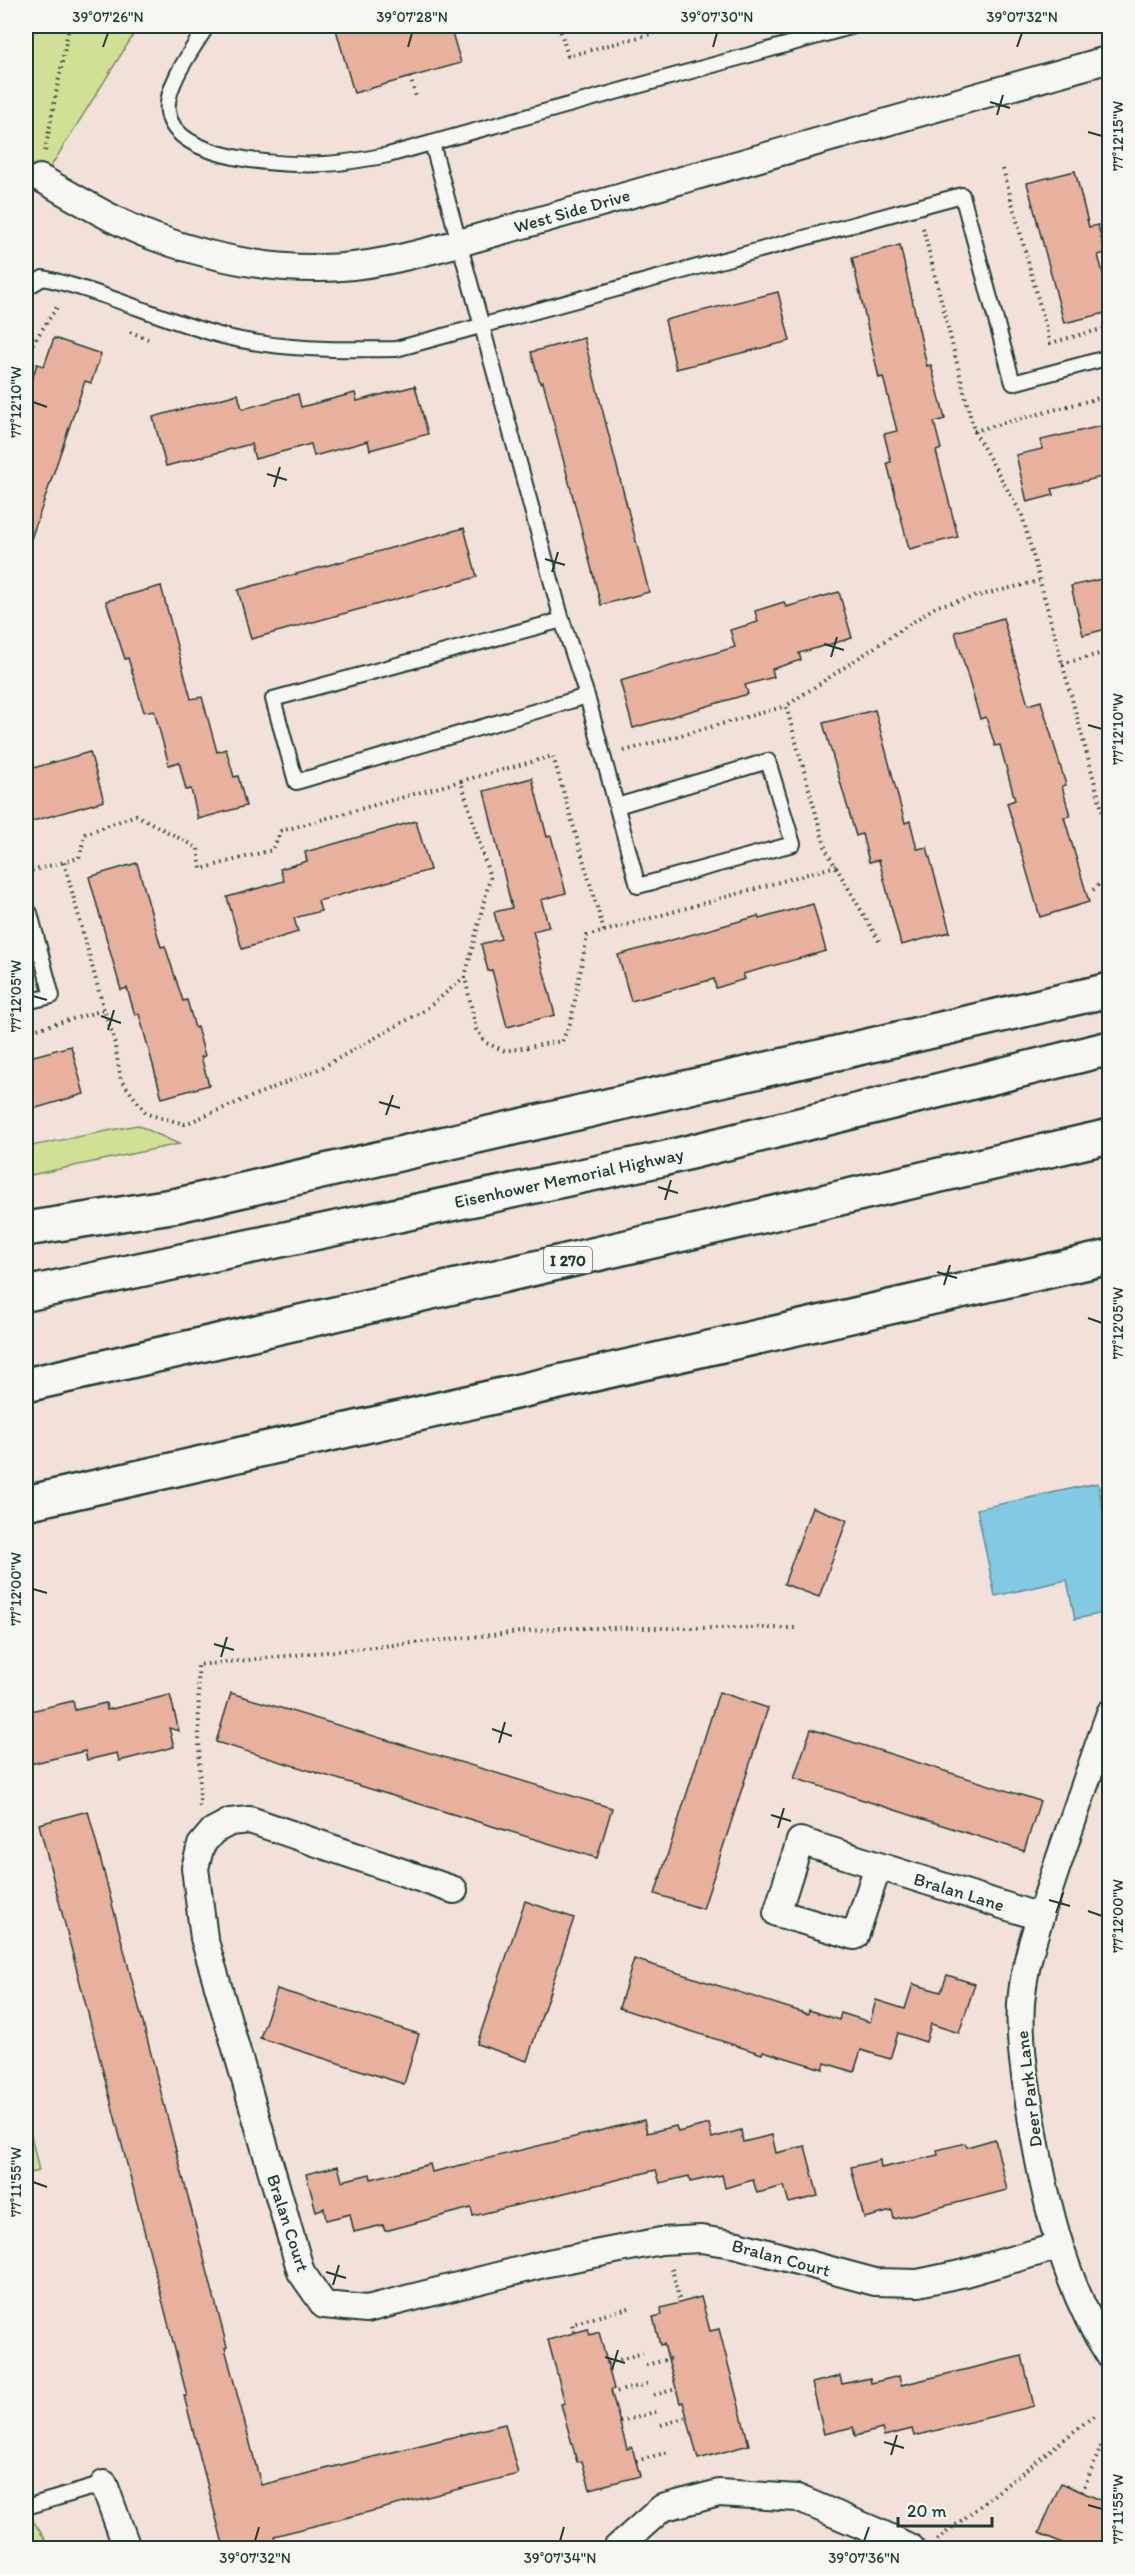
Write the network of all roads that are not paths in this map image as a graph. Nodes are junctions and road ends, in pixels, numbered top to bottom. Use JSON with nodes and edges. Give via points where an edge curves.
{"nodes":[{"id":1,"x":207,"y":26,"type":"edge"},
{"id":2,"x":854,"y":26,"type":"edge"},
{"id":3,"x":1110,"y":59,"type":"edge"},
{"id":4,"x":432,"y":143,"type":"junction"},
{"id":5,"x":39,"y":178,"type":"dead end"},
{"id":6,"x":459,"y":243,"type":"junction"},
{"id":7,"x":26,"y":288,"type":"edge"},
{"id":8,"x":481,"y":325,"type":"junction"},
{"id":9,"x":1110,"y":357,"type":"edge"},
{"id":10,"x":562,"y":620,"type":"junction"},
{"id":11,"x":587,"y":696,"type":"junction"},
{"id":12,"x":617,"y":806,"type":"junction"},
{"id":13,"x":26,"y":914,"type":"edge"},
{"id":14,"x":1110,"y":990,"type":"edge"},
{"id":15,"x":26,"y":1002,"type":"edge"},
{"id":16,"x":1110,"y":1048,"type":"edge"},
{"id":17,"x":1110,"y":1136,"type":"edge"},
{"id":18,"x":26,"y":1229,"type":"edge"},
{"id":19,"x":1110,"y":1257,"type":"edge"},
{"id":20,"x":26,"y":1294,"type":"edge"},
{"id":21,"x":26,"y":1385,"type":"edge"},
{"id":22,"x":26,"y":1503,"type":"edge"},
{"id":23,"x":1110,"y":1713,"type":"edge"},
{"id":24,"x":878,"y":1866,"type":"dead end"},
{"id":25,"x":454,"y":1890,"type":"dead end"},
{"id":26,"x":1040,"y":1917,"type":"junction"},
{"id":27,"x":1059,"y":2246,"type":"junction"},
{"id":28,"x":1110,"y":2356,"type":"edge"},
{"id":29,"x":104,"y":2484,"type":"joint"},
{"id":30,"x":26,"y":2507,"type":"edge"},
{"id":31,"x":126,"y":2548,"type":"edge"},
{"id":32,"x":617,"y":2548,"type":"edge"},
{"id":33,"x":911,"y":2548,"type":"edge"}],
"edges":[{"from":1,"to":4,"type":"lane","via":[[168,101],[173,126],[195,145],[242,158],[324,164],[388,155]]},
{"from":2,"to":4,"type":"lane"},
{"from":3,"to":6,"type":"street","name":"West Side Drive"},
{"from":4,"to":6,"type":"lane"},
{"from":5,"to":6,"type":"street","name":"West Side Drive","via":[[152,236],[224,258],[275,266],[320,268],[377,262]]},
{"from":6,"to":8,"type":"lane"},
{"from":7,"to":8,"type":"lane","via":[[43,278],[224,336],[325,351],[396,349]]},
{"from":8,"to":9,"type":"lane","via":[[962,195],[1013,383]]},
{"from":8,"to":10,"type":"lane"},
{"from":10,"to":11,"type":"lane"},
{"from":10,"to":11,"type":"lane","via":[[273,699],[296,782]]},
{"from":11,"to":12,"type":"lane"},
{"from":12,"to":12,"type":"lane","via":[[638,886],[793,844],[768,761]]},
{"from":13,"to":15,"type":"lane","via":[[30,914],[52,996]]},
{"from":14,"to":18,"type":"highway","via":[[178,1205]]},
{"from":16,"to":20,"type":"highway","name":"Eisenhower Memorial Highway","via":[[662,1159]]},
{"from":17,"to":21,"type":"highway","number":"I 270"},
{"from":19,"to":22,"type":"highway"},
{"from":23,"to":26,"type":"street","name":"Deer Park Lane"},
{"from":24,"to":26,"type":"street","name":"Bralan Lane"},
{"from":25,"to":27,"type":"street","name":"Bralan Court","via":[[250,1820],[230,1822],[213,1831],[201,1845],[195,1868],[204,1938],[301,2272],[324,2305],[367,2309],[548,2263],[661,2241],[702,2238],[885,2283],[918,2283]]},
{"from":26,"to":27,"type":"street","name":"Deer Park Lane","via":[[1021,2003],[1022,2059],[1036,2152]]},
{"from":27,"to":28,"type":"street","name":"Deer Park Lane","via":[[1095,2334]]},
{"from":29,"to":30,"type":"lane"},
{"from":29,"to":31,"type":"street"},
{"from":32,"to":33,"type":"street","via":[[662,2508],[719,2493],[797,2498]]}]}
